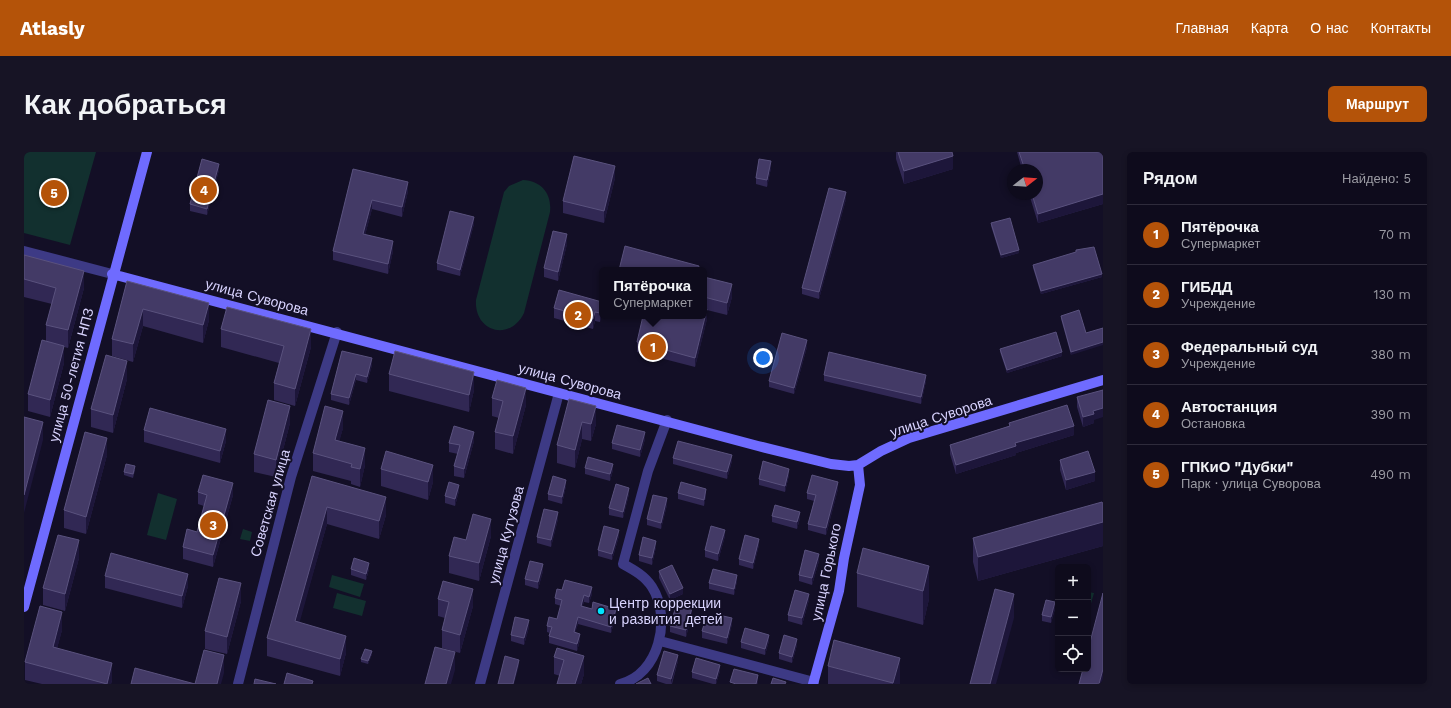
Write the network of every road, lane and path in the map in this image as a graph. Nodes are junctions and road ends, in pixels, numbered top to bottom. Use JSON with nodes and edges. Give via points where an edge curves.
{"nodes":[{"id":1,"x":147,"y":152,"type":"edge"},
{"id":2,"x":24,"y":251,"type":"edge"},
{"id":3,"x":112,"y":274,"type":"junction"},
{"id":4,"x":337,"y":332,"type":"junction"},
{"id":5,"x":1103,"y":380,"type":"edge"},
{"id":6,"x":559,"y":393,"type":"junction"},
{"id":7,"x":667,"y":420,"type":"junction"},
{"id":8,"x":858,"y":465,"type":"junction"},
{"id":9,"x":24,"y":607,"type":"edge"},
{"id":10,"x":660,"y":641,"type":"junction"},
{"id":11,"x":813,"y":683,"type":"edge"},
{"id":12,"x":238,"y":684,"type":"edge"},
{"id":13,"x":480,"y":684,"type":"edge"},
{"id":14,"x":620,"y":684,"type":"edge"}],
"edges":[{"from":1,"to":3,"type":"main road","name":"улица 50-летия НПЗ"},
{"from":2,"to":3,"type":"street","name":"улица Суворова"},
{"from":3,"to":4,"type":"main road","name":"улица Суворова"},
{"from":3,"to":9,"type":"main road","name":"улица 50-летия НПЗ"},
{"from":4,"to":6,"type":"main road","name":"улица Суворова"},
{"from":4,"to":12,"type":"street","name":"Советская улица","via":[[291,477]]},
{"from":5,"to":8,"type":"main road","name":"улица Суворова","via":[[909,438]]},
{"from":6,"to":7,"type":"main road","name":"улица Суворова"},
{"from":6,"to":13,"type":"street","name":"улица Кутузова"},
{"from":7,"to":8,"type":"main road","name":"улица Суворова","via":[[831,464]]},
{"from":7,"to":10,"type":"street","via":[[648,471],[623,564],[640,573],[652,587],[660,608]]},
{"from":8,"to":11,"type":"main road","name":"улица Горького","via":[[860,485],[839,591]]},
{"from":10,"to":11,"type":"street"},
{"from":10,"to":14,"type":"street","via":[[643,671]]}]}
